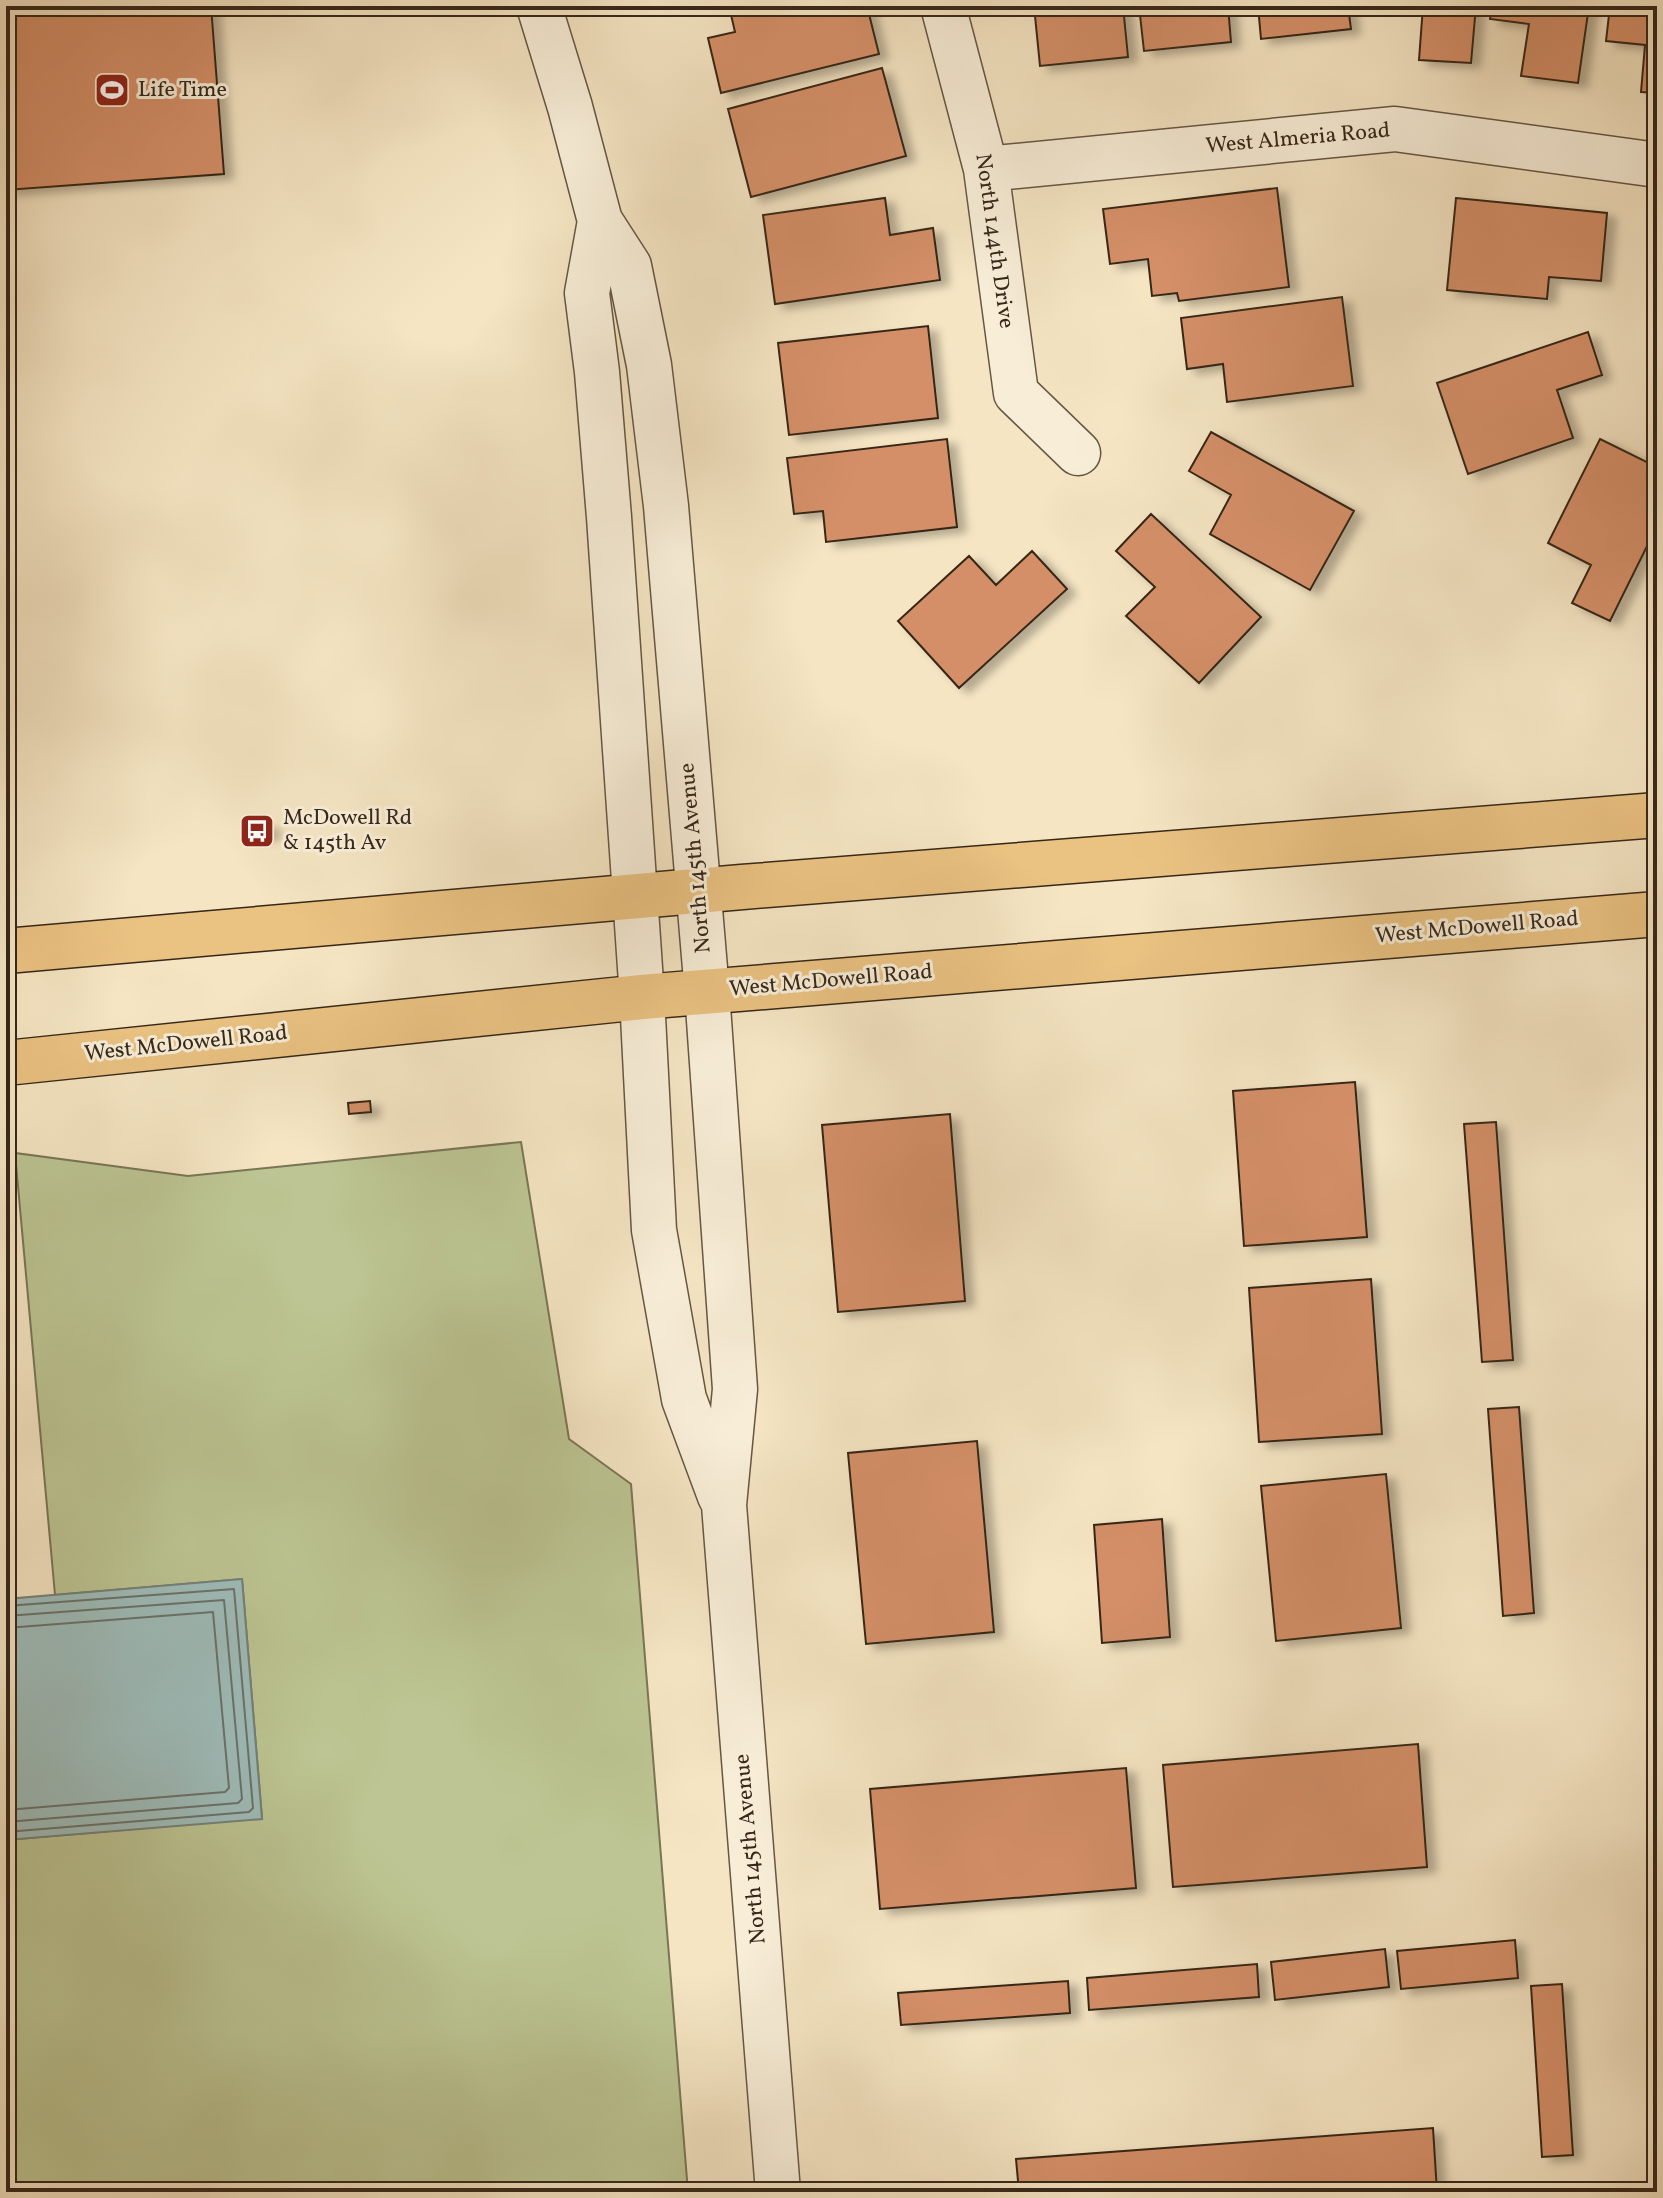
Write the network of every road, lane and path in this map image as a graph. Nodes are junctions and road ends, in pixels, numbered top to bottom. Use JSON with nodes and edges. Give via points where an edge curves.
{"nodes":[{"id":1,"x":539,"y":6,"type":"edge"},
{"id":2,"x":943,"y":6,"type":"edge"},
{"id":3,"x":1657,"y":165,"type":"edge"},
{"id":4,"x":986,"y":169,"type":"junction"},
{"id":5,"x":600,"y":221,"type":"junction"},
{"id":6,"x":1078,"y":453,"type":"dead end"},
{"id":7,"x":1657,"y":815,"type":"edge"},
{"id":8,"x":699,"y":891,"type":"junction"},
{"id":9,"x":635,"y":897,"type":"junction"},
{"id":10,"x":1657,"y":914,"type":"edge"},
{"id":11,"x":6,"y":951,"type":"edge"},
{"id":12,"x":707,"y":992,"type":"junction"},
{"id":13,"x":642,"y":997,"type":"junction"},
{"id":14,"x":6,"y":1063,"type":"edge"},
{"id":15,"x":724,"y":1505,"type":"junction"},
{"id":16,"x":778,"y":2192,"type":"edge"}],
"edges":[{"from":1,"to":5,"type":"street","name":"North 145th Avenue"},
{"from":2,"to":4,"type":"street","name":"North 144th Drive"},
{"from":3,"to":4,"type":"street","name":"West Almeria Road","via":[[1395,129]]},
{"from":4,"to":6,"type":"street","name":"North 144th Drive","via":[[1016,393]]},
{"from":5,"to":8,"type":"street","name":"North 145th Avenue","via":[[629,266],[649,365]]},
{"from":5,"to":9,"type":"street","name":"North 145th Avenue","via":[[587,293],[601,416]]},
{"from":7,"to":8,"type":"main road"},
{"from":8,"to":9,"type":"main road"},
{"from":8,"to":12,"type":"street","name":"North 145th Avenue"},
{"from":9,"to":11,"type":"main road"},
{"from":9,"to":13,"type":"street","name":"North 145th Avenue"},
{"from":10,"to":12,"type":"main road","name":"West McDowell Road"},
{"from":12,"to":13,"type":"main road","name":"West McDowell Road"},
{"from":12,"to":15,"type":"street","name":"North 145th Avenue","via":[[735,1389]]},
{"from":13,"to":14,"type":"main road","name":"West McDowell Road"},
{"from":13,"to":15,"type":"street","name":"North 145th Avenue","via":[[654,1230],[684,1399]]},
{"from":15,"to":16,"type":"street","name":"North 145th Avenue"}]}
